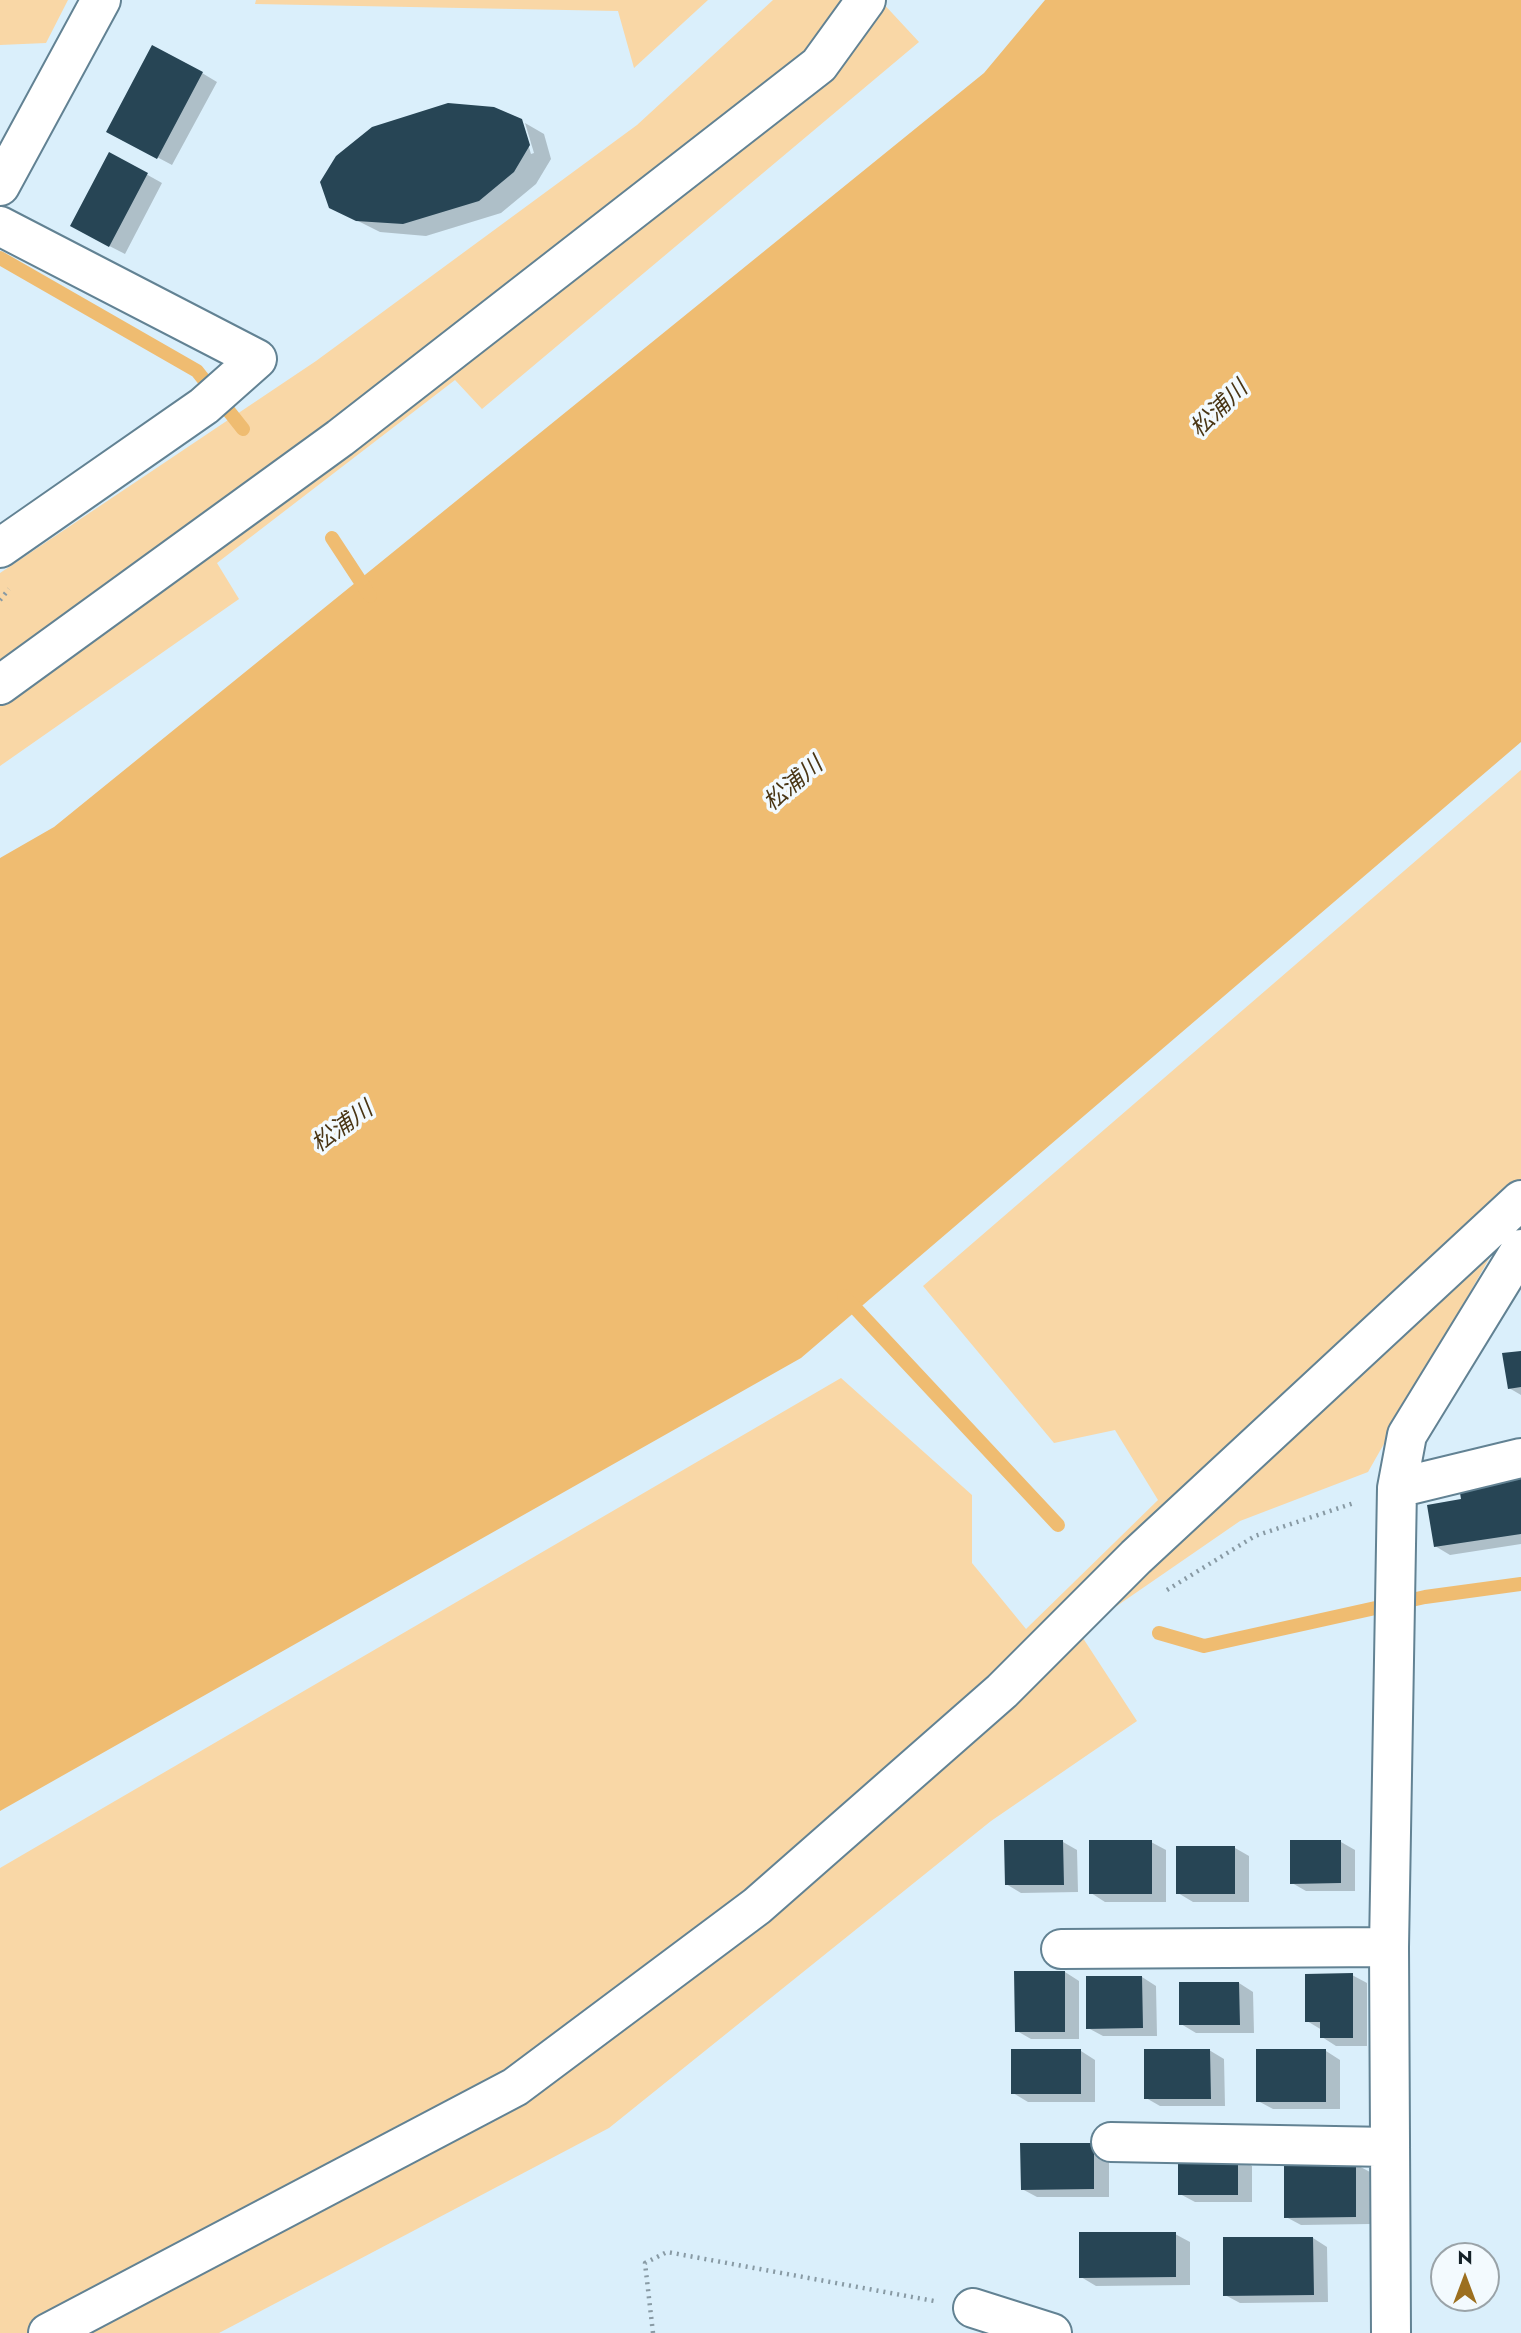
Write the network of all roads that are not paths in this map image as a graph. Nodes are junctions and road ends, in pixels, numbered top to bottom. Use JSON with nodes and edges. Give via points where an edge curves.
{"nodes":[{"id":1,"x":101,"y":0,"type":"edge"},
{"id":2,"x":866,"y":0,"type":"edge"},
{"id":3,"x":0,"y":186,"type":"edge"},
{"id":4,"x":0,"y":226,"type":"edge"},
{"id":5,"x":0,"y":548,"type":"edge"},
{"id":6,"x":0,"y":685,"type":"edge"},
{"id":7,"x":1521,"y":1200,"type":"edge"},
{"id":8,"x":1521,"y":1249,"type":"edge"},
{"id":9,"x":1521,"y":1458,"type":"edge"},
{"id":10,"x":1397,"y":1488,"type":"junction"},
{"id":11,"x":1389,"y":1947,"type":"junction"},
{"id":12,"x":1061,"y":1949,"type":"dead end"},
{"id":13,"x":1111,"y":2142,"type":"dead end"},
{"id":14,"x":1390,"y":2147,"type":"junction"},
{"id":15,"x":974,"y":2308,"type":"road end"},
{"id":16,"x":48,"y":2333,"type":"edge"},
{"id":17,"x":1052,"y":2333,"type":"edge"},
{"id":18,"x":1391,"y":2333,"type":"edge"}],
"edges":[{"from":1,"to":3,"type":"street"},
{"from":2,"to":6,"type":"street","via":[[820,65],[340,438]]},
{"from":4,"to":5,"type":"street","via":[[257,359],[204,406]]},
{"from":7,"to":16,"type":"street","via":[[1136,1558],[1002,1691],[757,1906],[515,2087]]},
{"from":8,"to":10,"type":"street","via":[[1407,1435]]},
{"from":9,"to":10,"type":"street"},
{"from":10,"to":11,"type":"street"},
{"from":11,"to":12,"type":"street"},
{"from":11,"to":14,"type":"street"},
{"from":13,"to":14,"type":"street"},
{"from":14,"to":18,"type":"street"},
{"from":15,"to":17,"type":"street"}]}
